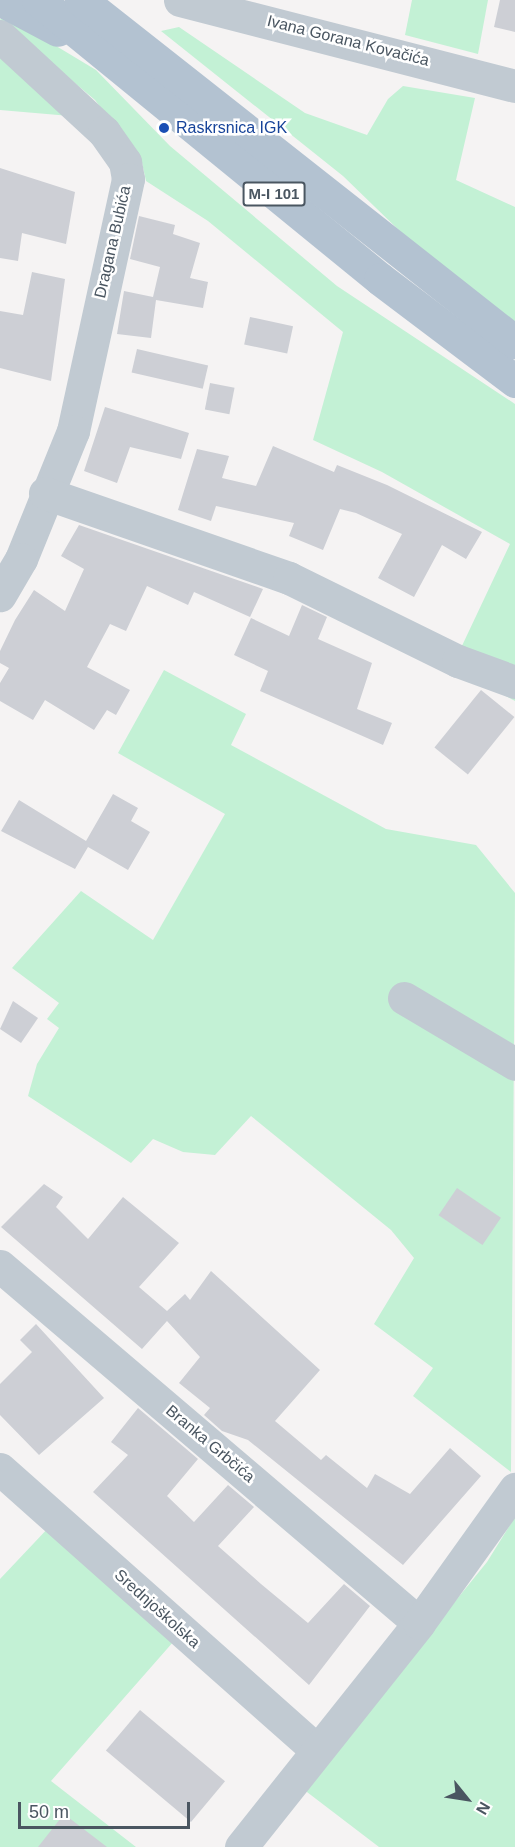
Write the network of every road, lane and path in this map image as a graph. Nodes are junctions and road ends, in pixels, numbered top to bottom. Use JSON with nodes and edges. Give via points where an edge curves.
{"nodes":[{"id":1,"x":1,"y":0,"type":"edge"},
{"id":2,"x":38,"y":0,"type":"edge"},
{"id":3,"x":81,"y":0,"type":"edge"},
{"id":4,"x":180,"y":0,"type":"edge"},
{"id":5,"x":0,"y":36,"type":"edge"},
{"id":6,"x":118,"y":63,"type":"junction"},
{"id":7,"x":515,"y":86,"type":"edge"},
{"id":8,"x":515,"y":342,"type":"edge"},
{"id":9,"x":515,"y":381,"type":"edge"},
{"id":10,"x":45,"y":493,"type":"junction"},
{"id":11,"x":0,"y":595,"type":"edge"},
{"id":12,"x":515,"y":682,"type":"edge"},
{"id":13,"x":404,"y":998,"type":"dead end"},
{"id":14,"x":515,"y":1064,"type":"edge"},
{"id":15,"x":0,"y":1266,"type":"edge"},
{"id":16,"x":0,"y":1469,"type":"edge"},
{"id":17,"x":515,"y":1489,"type":"edge"},
{"id":18,"x":419,"y":1623,"type":"junction"},
{"id":19,"x":315,"y":1749,"type":"junction"},
{"id":20,"x":240,"y":1847,"type":"edge"}],
"edges":[{"from":1,"to":6,"type":"main road"},
{"from":2,"to":6,"type":"main road","number":"M-I 101"},
{"from":3,"to":8,"type":"main road","number":"M-I 101"},
{"from":4,"to":7,"type":"street","name":"Ivana Gorana Kovačića"},
{"from":5,"to":10,"type":"street","name":"Dragana Bubića","via":[[104,132],[125,162],[128,179],[73,431]]},
{"from":6,"to":9,"type":"main road","number":"M-I 101","via":[[380,279]]},
{"from":10,"to":11,"type":"street","name":"Dragana Bubića","via":[[21,559]]},
{"from":10,"to":12,"type":"street","via":[[289,578],[458,661]]},
{"from":13,"to":14,"type":"street"},
{"from":15,"to":18,"type":"street","name":"Branka Grbčića"},
{"from":16,"to":19,"type":"street","name":"Srednjoškolska"},
{"from":17,"to":18,"type":"street"},
{"from":18,"to":19,"type":"street"},
{"from":19,"to":20,"type":"street"}]}
